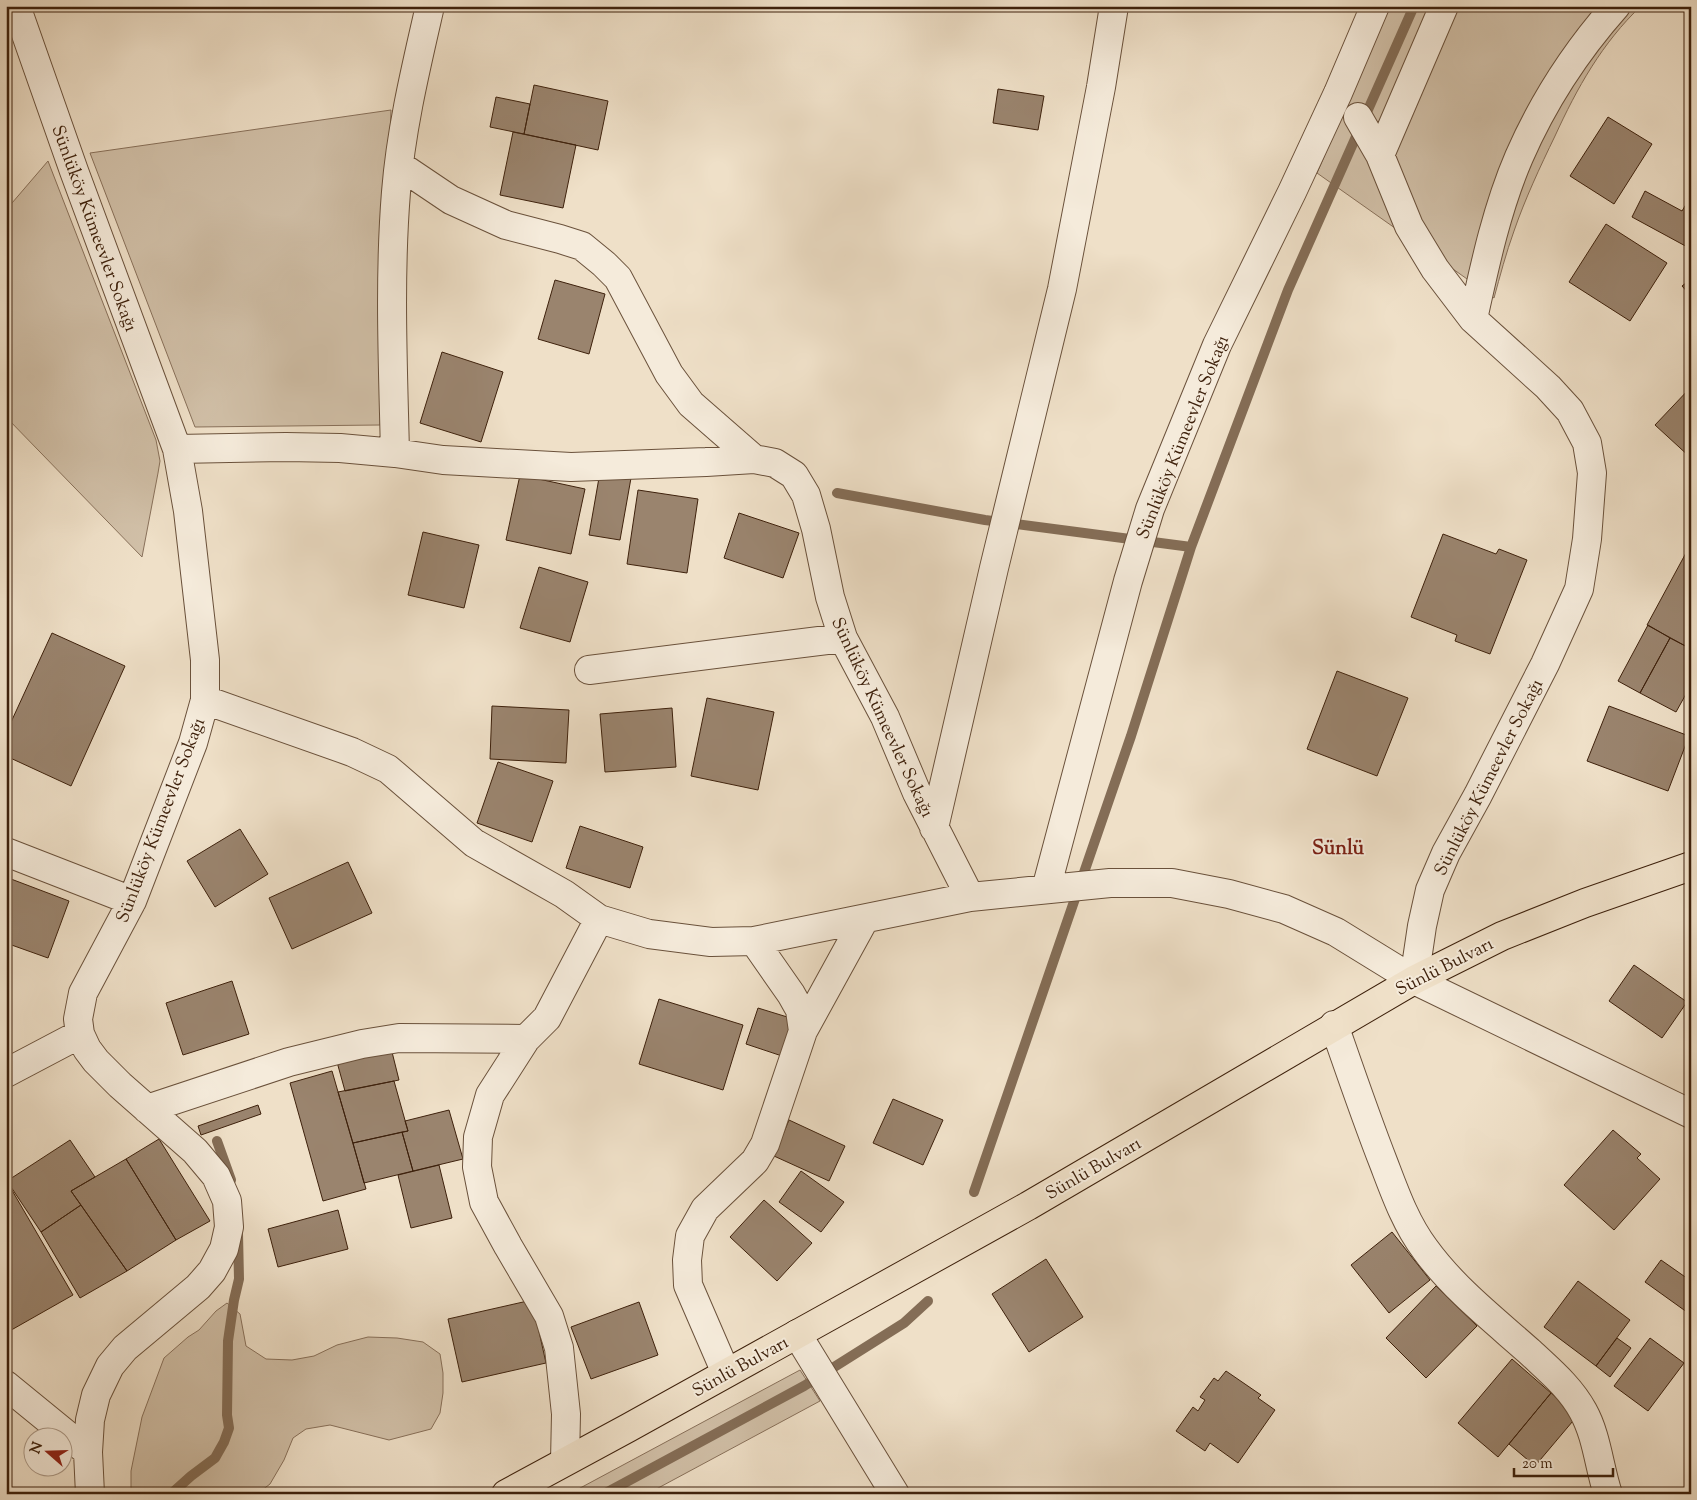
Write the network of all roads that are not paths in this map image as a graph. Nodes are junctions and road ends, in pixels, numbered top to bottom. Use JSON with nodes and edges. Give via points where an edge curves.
{"nodes":[{"id":1,"x":16,"y":6,"type":"edge"},
{"id":2,"x":430,"y":6,"type":"edge"},
{"id":3,"x":1114,"y":6,"type":"edge"},
{"id":4,"x":1375,"y":6,"type":"edge"},
{"id":5,"x":1444,"y":6,"type":"edge"},
{"id":6,"x":1616,"y":6,"type":"edge"},
{"id":7,"x":1358,"y":117,"type":"dead end"},
{"id":8,"x":1380,"y":156,"type":"junction"},
{"id":9,"x":399,"y":165,"type":"junction"},
{"id":10,"x":1473,"y":319,"type":"junction"},
{"id":11,"x":178,"y":449,"type":"junction"},
{"id":12,"x":395,"y":453,"type":"junction"},
{"id":13,"x":754,"y":459,"type":"junction"},
{"id":14,"x":843,"y":638,"type":"junction"},
{"id":15,"x":588,"y":670,"type":"dead end"},
{"id":16,"x":205,"y":700,"type":"junction"},
{"id":17,"x":934,"y":828,"type":"junction"},
{"id":18,"x":6,"y":852,"type":"edge"},
{"id":19,"x":1691,"y":866,"type":"edge"},
{"id":20,"x":1046,"y":889,"type":"junction"},
{"id":21,"x":970,"y":898,"type":"junction"},
{"id":22,"x":132,"y":900,"type":"junction"},
{"id":23,"x":599,"y":918,"type":"junction"},
{"id":24,"x":864,"y":920,"type":"junction"},
{"id":25,"x":754,"y":941,"type":"junction"},
{"id":26,"x":1414,"y":980,"type":"junction"},
{"id":27,"x":1334,"y":1025,"type":"junction"},
{"id":28,"x":803,"y":1031,"type":"junction"},
{"id":29,"x":80,"y":1034,"type":"junction"},
{"id":30,"x":526,"y":1039,"type":"junction"},
{"id":31,"x":6,"y":1073,"type":"edge"},
{"id":32,"x":147,"y":1109,"type":"junction"},
{"id":33,"x":1691,"y":1114,"type":"edge"},
{"id":34,"x":797,"y":1334,"type":"junction"},
{"id":35,"x":726,"y":1373,"type":"junction"},
{"id":36,"x":6,"y":1385,"type":"edge"},
{"id":37,"x":88,"y":1452,"type":"junction"},
{"id":38,"x":566,"y":1461,"type":"junction"},
{"id":39,"x":90,"y":1494,"type":"edge"},
{"id":40,"x":506,"y":1494,"type":"edge"},
{"id":41,"x":895,"y":1494,"type":"edge"},
{"id":42,"x":1608,"y":1494,"type":"edge"}],
"edges":[{"from":1,"to":11,"type":"street","name":"Sünlüköy Kümeevler Sokağı"},
{"from":2,"to":9,"type":"street","via":[[412,83]]},
{"from":3,"to":17,"type":"street","name":"Sünlüköy Kümeevler Sokağı","via":[[1100,97],[1062,289]]},
{"from":4,"to":20,"type":"street","name":"Sünlüköy Kümeevler Sokağı","via":[[1338,93],[1218,344],[1150,509]]},
{"from":5,"to":8,"type":"street"},
{"from":6,"to":10,"type":"street","via":[[1570,64],[1544,106],[1519,158],[1486,260]]},
{"from":7,"to":8,"type":"street","name":"Sünlüköy Kümeevler Sokağı"},
{"from":8,"to":10,"type":"street","name":"Sünlüköy Kümeevler Sokağı","via":[[1409,226],[1435,269]]},
{"from":9,"to":12,"type":"street","via":[[391,309]]},
{"from":9,"to":13,"type":"street","name":"Sünlüköy Kümeevler Sokağı","via":[[458,203],[506,225],[582,246],[604,264],[618,278],[669,374],[691,404]]},
{"from":10,"to":26,"type":"street","name":"Sünlüköy Kümeevler Sokağı","via":[[1548,387],[1570,411],[1587,443],[1592,473],[1587,539],[1578,589],[1549,656],[1446,853],[1430,890]]},
{"from":11,"to":12,"type":"street","name":"Sünlüköy Kümeevler Sokağı","via":[[286,447]]},
{"from":11,"to":16,"type":"street","name":"Sünlüköy Kümeevler Sokağı","via":[[205,660]]},
{"from":12,"to":13,"type":"street","name":"Sünlüköy Kümeevler Sokağı","via":[[444,460],[571,467]]},
{"from":13,"to":14,"type":"street","name":"Sünlüköy Kümeevler Sokağı","via":[[776,464],[794,475],[806,495],[830,598]]},
{"from":14,"to":15,"type":"street"},
{"from":14,"to":17,"type":"street","name":"Sünlüköy Kümeevler Sokağı","via":[[886,717]]},
{"from":16,"to":22,"type":"street","name":"Sünlüköy Kümeevler Sokağı","via":[[193,743]]},
{"from":16,"to":23,"type":"street","via":[[352,752],[388,769],[474,843],[564,894]]},
{"from":17,"to":21,"type":"street","name":"Sünlüköy Kümeevler Sokağı"},
{"from":18,"to":22,"type":"street"},
{"from":19,"to":26,"type":"main road","name":"Sünlü Bulvarı","via":[[1502,936]]},
{"from":20,"to":21,"type":"street"},
{"from":20,"to":26,"type":"street","via":[[1110,883],[1172,883],[1229,894],[1284,909],[1336,932]]},
{"from":21,"to":24,"type":"street"},
{"from":22,"to":29,"type":"street","name":"Sünlüköy Kümeevler Sokağı","via":[[83,994],[78,1019]]},
{"from":23,"to":25,"type":"street","via":[[649,934],[711,942]]},
{"from":23,"to":30,"type":"street","via":[[547,1018]]},
{"from":24,"to":25,"type":"street"},
{"from":24,"to":28,"type":"street"},
{"from":25,"to":28,"type":"street","via":[[800,1010]]},
{"from":26,"to":27,"type":"main road","name":"Sünlü Bulvarı"},
{"from":26,"to":33,"type":"street"},
{"from":27,"to":34,"type":"main road","name":"Sünlü Bulvarı","via":[[1028,1206]]},
{"from":27,"to":42,"type":"street","via":[[1370,1128],[1411,1228],[1444,1272],[1575,1397],[1593,1437]]},
{"from":28,"to":35,"type":"street","via":[[765,1144],[755,1161],[705,1209],[690,1236],[688,1286]]},
{"from":29,"to":31,"type":"street"},
{"from":29,"to":32,"type":"street","name":"Sünlüköy Kümeevler Sokağı","via":[[96,1061]]},
{"from":30,"to":32,"type":"street","via":[[399,1038],[362,1044],[289,1062]]},
{"from":30,"to":38,"type":"street","via":[[490,1095],[478,1137],[477,1167],[484,1202],[549,1316],[559,1348],[566,1414]]},
{"from":32,"to":37,"type":"street","name":"Sünlüköy Kümeevler Sokağı","via":[[195,1151],[216,1176],[226,1201],[229,1227],[224,1249],[212,1271],[198,1287],[125,1348],[110,1366],[96,1395]]},
{"from":34,"to":35,"type":"main road","name":"Sünlü Bulvarı"},
{"from":34,"to":41,"type":"street"},
{"from":35,"to":38,"type":"main road","name":"Sünlü Bulvarı"},
{"from":36,"to":37,"type":"street"},
{"from":37,"to":39,"type":"street","name":"Sünlüköy Kümeevler Sokağı"},
{"from":38,"to":40,"type":"main road","name":"Sünlü Bulvarı"}]}
